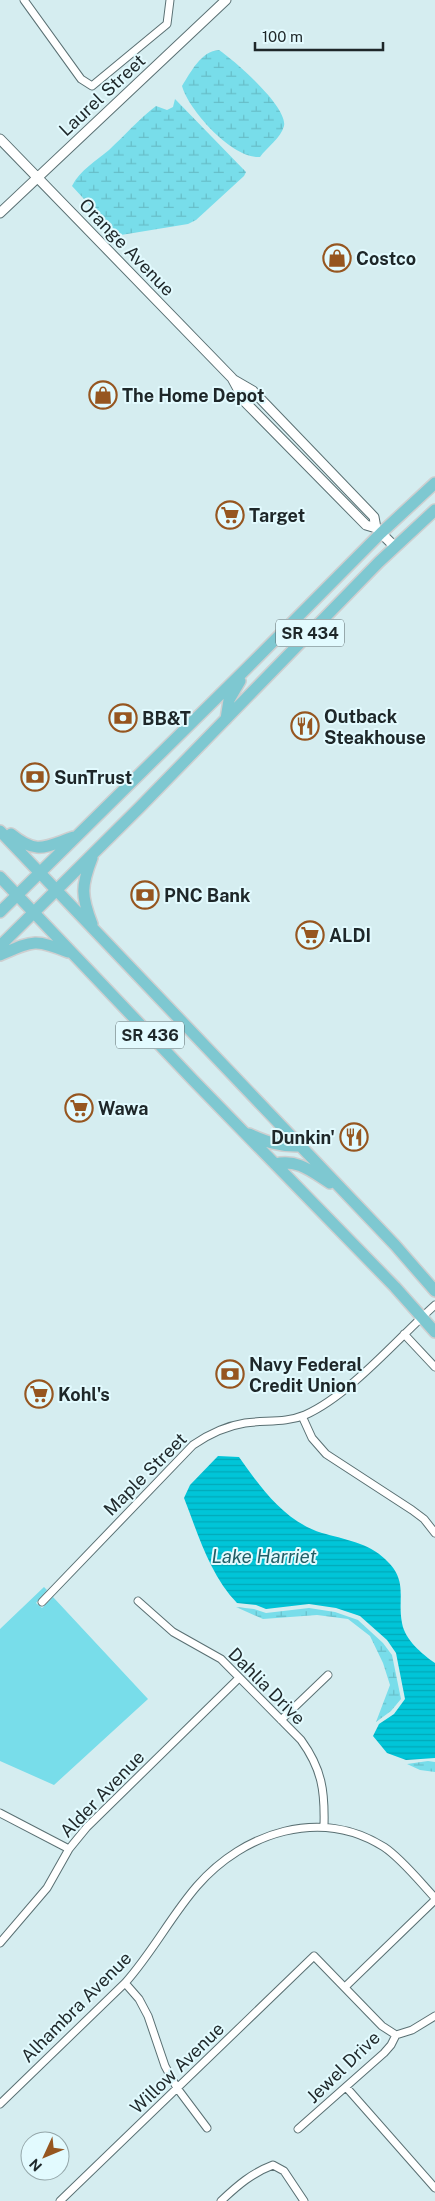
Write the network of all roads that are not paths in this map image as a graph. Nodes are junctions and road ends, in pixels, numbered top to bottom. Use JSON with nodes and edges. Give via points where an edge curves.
{"nodes":[{"id":1,"x":24,"y":0,"type":"edge"},
{"id":2,"x":170,"y":0,"type":"edge"},
{"id":3,"x":226,"y":0,"type":"edge"},
{"id":4,"x":0,"y":139,"type":"edge"},
{"id":5,"x":37,"y":178,"type":"junction"},
{"id":6,"x":0,"y":213,"type":"edge"},
{"id":7,"x":435,"y":483,"type":"edge"},
{"id":8,"x":435,"y":510,"type":"edge"},
{"id":9,"x":379,"y":530,"type":"junction"},
{"id":10,"x":395,"y":547,"type":"junction"},
{"id":11,"x":247,"y":668,"type":"junction"},
{"id":12,"x":226,"y":719,"type":"junction"},
{"id":13,"x":0,"y":826,"type":"edge"},
{"id":14,"x":0,"y":832,"type":"edge"},
{"id":15,"x":78,"y":835,"type":"junction"},
{"id":16,"x":93,"y":854,"type":"junction"},
{"id":17,"x":40,"y":874,"type":"junction"},
{"id":18,"x":0,"y":877,"type":"edge"},
{"id":19,"x":55,"y":890,"type":"junction"},
{"id":20,"x":18,"y":895,"type":"junction"},
{"id":21,"x":0,"y":912,"type":"edge"},
{"id":22,"x":34,"y":912,"type":"junction"},
{"id":23,"x":94,"y":930,"type":"junction"},
{"id":24,"x":0,"y":946,"type":"edge"},
{"id":25,"x":0,"y":955,"type":"edge"},
{"id":26,"x":74,"y":955,"type":"junction"},
{"id":27,"x":242,"y":1131,"type":"junction"},
{"id":28,"x":301,"y":1146,"type":"junction"},
{"id":29,"x":275,"y":1164,"type":"junction"},
{"id":30,"x":342,"y":1190,"type":"junction"},
{"id":31,"x":435,"y":1291,"type":"edge"},
{"id":32,"x":435,"y":1304,"type":"edge"},
{"id":33,"x":422,"y":1317,"type":"junction"},
{"id":34,"x":435,"y":1332,"type":"edge"},
{"id":35,"x":404,"y":1334,"type":"junction"},
{"id":36,"x":435,"y":1367,"type":"edge"},
{"id":37,"x":302,"y":1416,"type":"junction"},
{"id":38,"x":435,"y":1533,"type":"edge"},
{"id":39,"x":138,"y":1601,"type":"dead end"},
{"id":40,"x":42,"y":1602,"type":"dead end"},
{"id":41,"x":328,"y":1676,"type":"dead end"},
{"id":42,"x":239,"y":1678,"type":"junction"},
{"id":43,"x":281,"y":1720,"type":"junction"},
{"id":44,"x":0,"y":1814,"type":"edge"},
{"id":45,"x":324,"y":1826,"type":"junction"},
{"id":46,"x":69,"y":1849,"type":"junction"},
{"id":47,"x":435,"y":1899,"type":"edge"},
{"id":48,"x":0,"y":1943,"type":"edge"},
{"id":49,"x":125,"y":1983,"type":"junction"},
{"id":50,"x":345,"y":1987,"type":"junction"},
{"id":51,"x":435,"y":2016,"type":"edge"},
{"id":52,"x":396,"y":2035,"type":"junction"},
{"id":53,"x":346,"y":2087,"type":"junction"},
{"id":54,"x":177,"y":2088,"type":"junction"},
{"id":55,"x":0,"y":2104,"type":"edge"},
{"id":56,"x":207,"y":2128,"type":"dead end"},
{"id":57,"x":298,"y":2129,"type":"dead end"},
{"id":58,"x":435,"y":2188,"type":"edge"},
{"id":59,"x":60,"y":2201,"type":"edge"},
{"id":60,"x":222,"y":2201,"type":"edge"},
{"id":61,"x":304,"y":2201,"type":"edge"}],
"edges":[{"from":1,"to":2,"type":"street","via":[[81,79],[92,86],[167,24]]},
{"from":3,"to":5,"type":"street","name":"Laurel Street"},
{"from":4,"to":5,"type":"street","name":"Orange Avenue"},
{"from":5,"to":6,"type":"street","name":"Laurel Street"},
{"from":5,"to":9,"type":"street","name":"Orange Avenue","via":[[232,378],[253,391],[374,517]]},
{"from":7,"to":9,"type":"main road","number":"SR 434"},
{"from":8,"to":10,"type":"main road","number":"SR 434"},
{"from":9,"to":10,"type":"street","name":"Orange Avenue"},
{"from":9,"to":11,"type":"main road","number":"SR 434"},
{"from":10,"to":12,"type":"main road","number":"SR 434"},
{"from":11,"to":12,"type":"main road","via":[[229,700]]},
{"from":11,"to":15,"type":"main road","number":"SR 434"},
{"from":12,"to":16,"type":"main road","number":"SR 434"},
{"from":13,"to":15,"type":"main road","via":[[33,848]]},
{"from":14,"to":17,"type":"main road","number":"SR 436"},
{"from":15,"to":17,"type":"main road","number":"SR 434"},
{"from":16,"to":19,"type":"main road","number":"SR 434"},
{"from":16,"to":23,"type":"main road","via":[[82,894]]},
{"from":17,"to":19,"type":"main road","number":"SR 436"},
{"from":17,"to":20,"type":"main road","number":"SR 434"},
{"from":18,"to":20,"type":"main road","number":"SR 436"},
{"from":19,"to":22,"type":"main road","number":"SR 434"},
{"from":19,"to":23,"type":"main road","number":"SR 436"},
{"from":20,"to":21,"type":"main road","number":"SR 434"},
{"from":20,"to":22,"type":"main road","number":"SR 436"},
{"from":22,"to":24,"type":"main road","number":"SR 434"},
{"from":22,"to":26,"type":"main road","number":"SR 436"},
{"from":23,"to":28,"type":"main road","number":"SR 436"},
{"from":25,"to":26,"type":"main road","via":[[37,941]]},
{"from":26,"to":27,"type":"main road","number":"SR 436"},
{"from":27,"to":28,"type":"main road","via":[[274,1145]]},
{"from":27,"to":29,"type":"main road","number":"SR 436"},
{"from":28,"to":30,"type":"main road","number":"SR 436"},
{"from":29,"to":30,"type":"main road","via":[[289,1161]]},
{"from":29,"to":33,"type":"main road","number":"SR 436"},
{"from":30,"to":31,"type":"main road","number":"SR 436"},
{"from":32,"to":33,"type":"street","name":"Maple Street"},
{"from":33,"to":34,"type":"main road","number":"SR 436"},
{"from":33,"to":35,"type":"street","name":"Maple Street"},
{"from":35,"to":36,"type":"street"},
{"from":35,"to":37,"type":"street","name":"Maple Street","via":[[337,1396]]},
{"from":37,"to":38,"type":"street","via":[[312,1438],[326,1454],[412,1510]]},
{"from":37,"to":40,"type":"street","name":"Maple Street","via":[[230,1426],[193,1445]]},
{"from":39,"to":42,"type":"street","name":"Dahlia Drive","via":[[172,1632],[220,1659]]},
{"from":41,"to":43,"type":"street"},
{"from":42,"to":43,"type":"street","name":"Dahlia Drive"},
{"from":42,"to":46,"type":"street","name":"Alder Avenue","via":[[87,1827]]},
{"from":43,"to":45,"type":"street","name":"Dahlia Drive","via":[[301,1740],[319,1772],[324,1789]]},
{"from":44,"to":46,"type":"street"},
{"from":45,"to":47,"type":"street","name":"Alhambra Avenue","via":[[352,1832],[386,1848]]},
{"from":45,"to":49,"type":"street","name":"Alhambra Avenue","via":[[297,1828],[264,1838],[234,1853],[189,1896]]},
{"from":46,"to":48,"type":"street","name":"Alder Avenue","via":[[47,1888]]},
{"from":47,"to":50,"type":"street"},
{"from":49,"to":54,"type":"street","via":[[140,1999],[165,2066]]},
{"from":49,"to":55,"type":"street","name":"Alhambra Avenue"},
{"from":50,"to":52,"type":"street","via":[[382,2026]]},
{"from":50,"to":54,"type":"street","name":"Willow Avenue","via":[[314,1956]]},
{"from":51,"to":52,"type":"street","name":"Jewel Drive","via":[[412,2030]]},
{"from":52,"to":53,"type":"street","name":"Jewel Drive","via":[[384,2053]]},
{"from":53,"to":57,"type":"street","name":"Jewel Drive"},
{"from":53,"to":58,"type":"street"},
{"from":54,"to":56,"type":"street"},
{"from":54,"to":59,"type":"street","name":"Willow Avenue"},
{"from":60,"to":61,"type":"street","via":[[241,2182],[273,2165],[284,2171]]}]}
